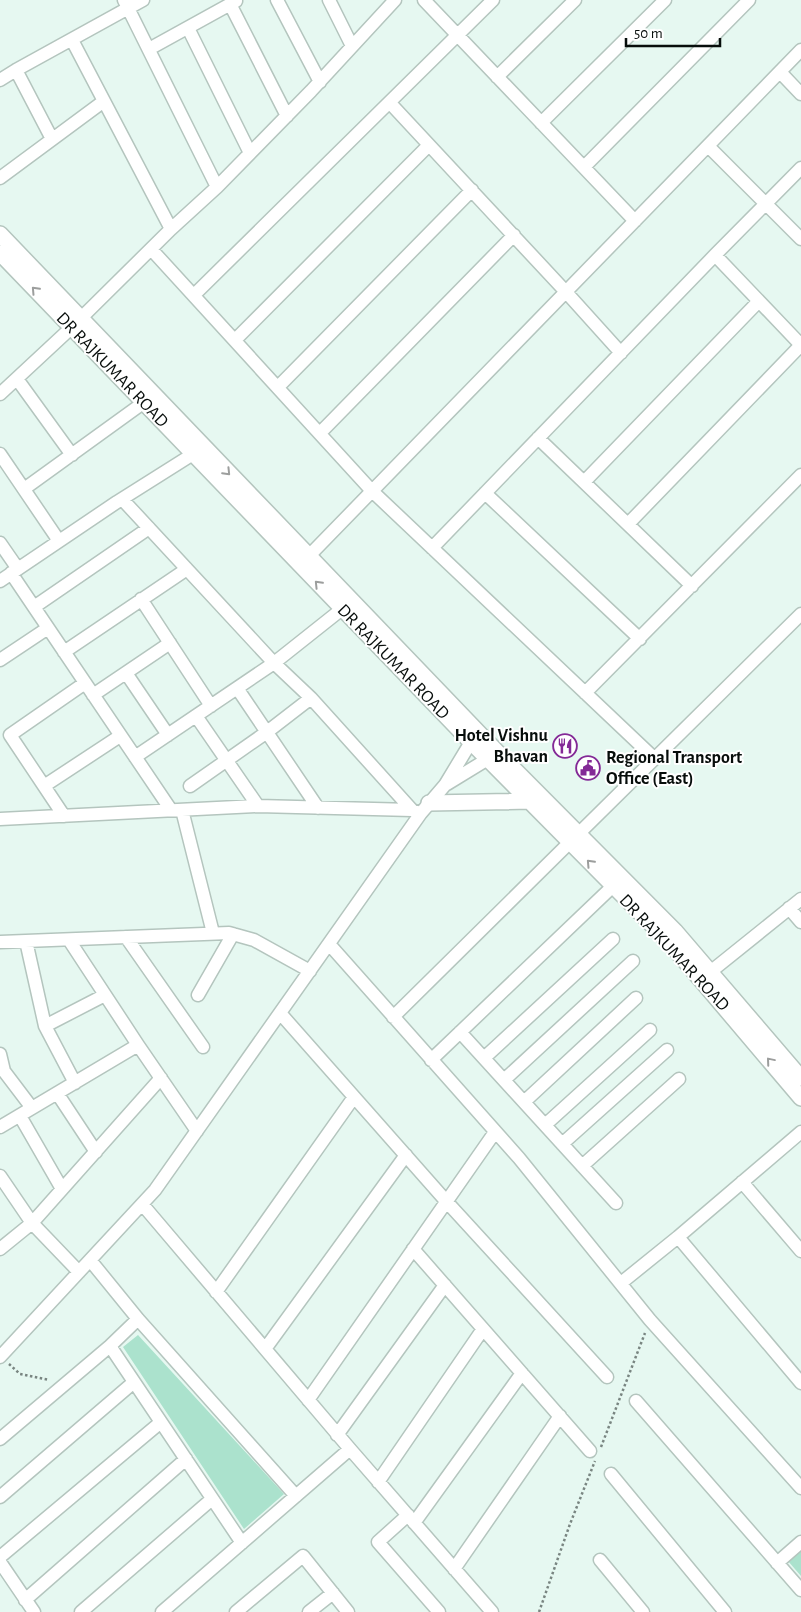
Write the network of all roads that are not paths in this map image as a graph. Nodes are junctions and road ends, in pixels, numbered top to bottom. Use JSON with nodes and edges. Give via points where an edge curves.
{"nodes":[{"id":1,"x":143,"y":0,"type":"edge"},
{"id":2,"x":277,"y":0,"type":"edge"},
{"id":3,"x":329,"y":0,"type":"edge"},
{"id":4,"x":424,"y":0,"type":"edge"},
{"id":5,"x":493,"y":0,"type":"edge"},
{"id":6,"x":575,"y":0,"type":"edge"},
{"id":7,"x":665,"y":0,"type":"edge"},
{"id":8,"x":749,"y":0,"type":"edge"},
{"id":9,"x":234,"y":2,"type":"edge"},
{"id":10,"x":388,"y":3,"type":"edge"},
{"id":11,"x":127,"y":4,"type":"edge"},
{"id":12,"x":188,"y":28,"type":"junction"},
{"id":13,"x":458,"y":36,"type":"junction"},
{"id":14,"x":72,"y":40,"type":"junction"},
{"id":15,"x":352,"y":46,"type":"junction"},
{"id":16,"x":149,"y":49,"type":"junction"},
{"id":17,"x":801,"y":50,"type":"edge"},
{"id":18,"x":16,"y":70,"type":"junction"},
{"id":19,"x":780,"y":72,"type":"junction"},
{"id":20,"x":497,"y":76,"type":"junction"},
{"id":21,"x":0,"y":80,"type":"edge"},
{"id":22,"x":320,"y":82,"type":"junction"},
{"id":23,"x":801,"y":94,"type":"edge"},
{"id":24,"x":104,"y":101,"type":"junction"},
{"id":25,"x":390,"y":102,"type":"junction"},
{"id":26,"x":287,"y":116,"type":"junction"},
{"id":27,"x":541,"y":123,"type":"junction"},
{"id":28,"x":52,"y":139,"type":"junction"},
{"id":29,"x":429,"y":145,"type":"junction"},
{"id":30,"x":708,"y":146,"type":"junction"},
{"id":31,"x":250,"y":153,"type":"junction"},
{"id":32,"x":584,"y":167,"type":"junction"},
{"id":33,"x":801,"y":168,"type":"edge"},
{"id":34,"x":0,"y":178,"type":"edge"},
{"id":35,"x":217,"y":187,"type":"junction"},
{"id":36,"x":472,"y":190,"type":"junction"},
{"id":37,"x":765,"y":204,"type":"junction"},
{"id":38,"x":635,"y":221,"type":"junction"},
{"id":39,"x":171,"y":229,"type":"junction"},
{"id":40,"x":0,"y":234,"type":"edge"},
{"id":41,"x":514,"y":236,"type":"junction"},
{"id":42,"x":801,"y":239,"type":"edge"},
{"id":43,"x":151,"y":249,"type":"junction"},
{"id":44,"x":715,"y":254,"type":"junction"},
{"id":45,"x":1,"y":255,"type":"edge"},
{"id":46,"x":566,"y":292,"type":"junction"},
{"id":47,"x":194,"y":295,"type":"junction"},
{"id":48,"x":759,"y":301,"type":"junction"},
{"id":49,"x":76,"y":324,"type":"junction"},
{"id":50,"x":235,"y":340,"type":"junction"},
{"id":51,"x":621,"y":353,"type":"junction"},
{"id":52,"x":16,"y":379,"type":"junction"},
{"id":53,"x":278,"y":387,"type":"junction"},
{"id":54,"x":2,"y":388,"type":"edge"},
{"id":55,"x":143,"y":403,"type":"junction"},
{"id":56,"x":320,"y":433,"type":"junction"},
{"id":57,"x":538,"y":438,"type":"junction"},
{"id":58,"x":198,"y":451,"type":"junction"},
{"id":59,"x":72,"y":455,"type":"junction"},
{"id":60,"x":1,"y":458,"type":"edge"},
{"id":61,"x":801,"y":475,"type":"edge"},
{"id":62,"x":584,"y":482,"type":"junction"},
{"id":63,"x":24,"y":489,"type":"junction"},
{"id":64,"x":372,"y":491,"type":"junction"},
{"id":65,"x":485,"y":492,"type":"junction"},
{"id":66,"x":122,"y":499,"type":"junction"},
{"id":67,"x":628,"y":524,"type":"junction"},
{"id":68,"x":149,"y":528,"type":"junction"},
{"id":69,"x":59,"y":541,"type":"junction"},
{"id":70,"x":0,"y":543,"type":"edge"},
{"id":71,"x":432,"y":548,"type":"junction"},
{"id":72,"x":304,"y":561,"type":"junction"},
{"id":73,"x":187,"y":569,"type":"junction"},
{"id":74,"x":15,"y":571,"type":"junction"},
{"id":75,"x":0,"y":581,"type":"edge"},
{"id":76,"x":692,"y":586,"type":"junction"},
{"id":77,"x":141,"y":599,"type":"junction"},
{"id":78,"x":34,"y":606,"type":"junction"},
{"id":79,"x":342,"y":609,"type":"junction"},
{"id":80,"x":801,"y":614,"type":"edge"},
{"id":81,"x":48,"y":628,"type":"junction"},
{"id":82,"x":640,"y":639,"type":"junction"},
{"id":83,"x":170,"y":643,"type":"junction"},
{"id":84,"x":64,"y":652,"type":"junction"},
{"id":85,"x":0,"y":660,"type":"edge"},
{"id":86,"x":274,"y":663,"type":"junction"},
{"id":87,"x":126,"y":673,"type":"junction"},
{"id":88,"x":85,"y":683,"type":"junction"},
{"id":89,"x":237,"y":688,"type":"junction"},
{"id":90,"x":585,"y":693,"type":"junction"},
{"id":91,"x":93,"y":695,"type":"junction"},
{"id":92,"x":311,"y":698,"type":"junction"},
{"id":93,"x":211,"y":706,"type":"junction"},
{"id":94,"x":196,"y":716,"type":"junction"},
{"id":95,"x":267,"y":732,"type":"junction"},
{"id":96,"x":168,"y":735,"type":"junction"},
{"id":97,"x":120,"y":736,"type":"junction"},
{"id":98,"x":475,"y":738,"type":"junction"},
{"id":99,"x":493,"y":756,"type":"junction"},
{"id":100,"x":135,"y":757,"type":"junction"},
{"id":101,"x":654,"y":758,"type":"junction"},
{"id":102,"x":228,"y":760,"type":"junction"},
{"id":103,"x":445,"y":785,"type":"junction"},
{"id":104,"x":44,"y":786,"type":"junction"},
{"id":105,"x":190,"y":786,"type":"dead end"},
{"id":106,"x":534,"y":798,"type":"junction"},
{"id":107,"x":258,"y":806,"type":"junction"},
{"id":108,"x":318,"y":808,"type":"junction"},
{"id":109,"x":421,"y":809,"type":"junction"},
{"id":110,"x":177,"y":810,"type":"junction"},
{"id":111,"x":64,"y":816,"type":"junction"},
{"id":112,"x":0,"y":819,"type":"edge"},
{"id":113,"x":574,"y":838,"type":"junction"},
{"id":114,"x":612,"y":887,"type":"junction"},
{"id":115,"x":801,"y":898,"type":"edge"},
{"id":116,"x":789,"y":908,"type":"junction"},
{"id":117,"x":801,"y":922,"type":"edge"},
{"id":118,"x":214,"y":933,"type":"junction"},
{"id":119,"x":233,"y":934,"type":"junction"},
{"id":120,"x":126,"y":937,"type":"junction"},
{"id":121,"x":613,"y":939,"type":"dead end"},
{"id":122,"x":69,"y":940,"type":"junction"},
{"id":123,"x":26,"y":941,"type":"junction"},
{"id":124,"x":0,"y":942,"type":"edge"},
{"id":125,"x":328,"y":944,"type":"junction"},
{"id":126,"x":632,"y":961,"type":"dead end"},
{"id":127,"x":310,"y":971,"type":"junction"},
{"id":128,"x":706,"y":976,"type":"junction"},
{"id":129,"x":105,"y":995,"type":"junction"},
{"id":130,"x":198,"y":995,"type":"dead end"},
{"id":131,"x":636,"y":998,"type":"dead end"},
{"id":132,"x":280,"y":1013,"type":"junction"},
{"id":133,"x":393,"y":1017,"type":"junction"},
{"id":134,"x":45,"y":1026,"type":"junction"},
{"id":135,"x":650,"y":1030,"type":"dead end"},
{"id":136,"x":460,"y":1032,"type":"junction"},
{"id":137,"x":138,"y":1045,"type":"junction"},
{"id":138,"x":203,"y":1047,"type":"dead end"},
{"id":139,"x":667,"y":1050,"type":"dead end"},
{"id":140,"x":0,"y":1054,"type":"edge"},
{"id":141,"x":484,"y":1058,"type":"junction"},
{"id":142,"x":431,"y":1060,"type":"junction"},
{"id":143,"x":4,"y":1077,"type":"edge"},
{"id":144,"x":161,"y":1078,"type":"junction"},
{"id":145,"x":801,"y":1078,"type":"edge"},
{"id":146,"x":680,"y":1079,"type":"dead end"},
{"id":147,"x":504,"y":1080,"type":"junction"},
{"id":148,"x":75,"y":1083,"type":"junction"},
{"id":149,"x":57,"y":1093,"type":"junction"},
{"id":150,"x":354,"y":1097,"type":"junction"},
{"id":151,"x":801,"y":1098,"type":"edge"},
{"id":152,"x":524,"y":1102,"type":"junction"},
{"id":153,"x":32,"y":1108,"type":"junction"},
{"id":154,"x":20,"y":1116,"type":"junction"},
{"id":155,"x":545,"y":1125,"type":"junction"},
{"id":156,"x":0,"y":1127,"type":"edge"},
{"id":157,"x":197,"y":1131,"type":"junction"},
{"id":158,"x":495,"y":1132,"type":"junction"},
{"id":159,"x":801,"y":1132,"type":"edge"},
{"id":160,"x":562,"y":1144,"type":"junction"},
{"id":161,"x":96,"y":1152,"type":"junction"},
{"id":162,"x":406,"y":1155,"type":"junction"},
{"id":163,"x":582,"y":1166,"type":"junction"},
{"id":164,"x":0,"y":1176,"type":"edge"},
{"id":165,"x":742,"y":1182,"type":"junction"},
{"id":166,"x":62,"y":1189,"type":"junction"},
{"id":167,"x":446,"y":1201,"type":"junction"},
{"id":168,"x":616,"y":1203,"type":"dead end"},
{"id":169,"x":142,"y":1204,"type":"junction"},
{"id":170,"x":32,"y":1223,"type":"junction"},
{"id":171,"x":678,"y":1237,"type":"junction"},
{"id":172,"x":0,"y":1249,"type":"edge"},
{"id":173,"x":413,"y":1249,"type":"junction"},
{"id":174,"x":801,"y":1251,"type":"edge"},
{"id":175,"x":90,"y":1260,"type":"junction"},
{"id":176,"x":79,"y":1272,"type":"junction"},
{"id":177,"x":621,"y":1283,"type":"junction"},
{"id":178,"x":445,"y":1285,"type":"junction"},
{"id":179,"x":216,"y":1292,"type":"junction"},
{"id":180,"x":138,"y":1319,"type":"junction"},
{"id":181,"x":483,"y":1329,"type":"junction"},
{"id":182,"x":110,"y":1346,"type":"junction"},
{"id":183,"x":264,"y":1349,"type":"junction"},
{"id":184,"x":0,"y":1357,"type":"edge"},
{"id":185,"x":522,"y":1373,"type":"junction"},
{"id":186,"x":607,"y":1377,"type":"dead end"},
{"id":187,"x":134,"y":1382,"type":"junction"},
{"id":188,"x":801,"y":1383,"type":"edge"},
{"id":189,"x":308,"y":1400,"type":"junction"},
{"id":190,"x":636,"y":1400,"type":"dead end"},
{"id":191,"x":560,"y":1416,"type":"junction"},
{"id":192,"x":161,"y":1422,"type":"junction"},
{"id":193,"x":338,"y":1434,"type":"junction"},
{"id":194,"x":0,"y":1439,"type":"edge"},
{"id":195,"x":350,"y":1449,"type":"junction"},
{"id":196,"x":595,"y":1455,"type":"road end"},
{"id":197,"x":186,"y":1460,"type":"junction"},
{"id":198,"x":611,"y":1474,"type":"dead end"},
{"id":199,"x":378,"y":1482,"type":"junction"},
{"id":200,"x":801,"y":1488,"type":"edge"},
{"id":201,"x":296,"y":1496,"type":"junction"},
{"id":202,"x":0,"y":1498,"type":"edge"},
{"id":203,"x":212,"y":1499,"type":"junction"},
{"id":204,"x":411,"y":1519,"type":"junction"},
{"id":205,"x":801,"y":1542,"type":"edge"},
{"id":206,"x":242,"y":1543,"type":"junction"},
{"id":207,"x":0,"y":1558,"type":"edge"},
{"id":208,"x":600,"y":1560,"type":"dead end"},
{"id":209,"x":0,"y":1562,"type":"edge"},
{"id":210,"x":777,"y":1563,"type":"junction"},
{"id":211,"x":454,"y":1569,"type":"junction"},
{"id":212,"x":801,"y":1590,"type":"edge"},
{"id":213,"x":333,"y":1593,"type":"junction"},
{"id":214,"x":25,"y":1600,"type":"junction"},
{"id":215,"x":34,"y":1612,"type":"edge"},
{"id":216,"x":81,"y":1612,"type":"edge"},
{"id":217,"x":162,"y":1612,"type":"edge"},
{"id":218,"x":236,"y":1612,"type":"edge"},
{"id":219,"x":308,"y":1612,"type":"edge"},
{"id":220,"x":348,"y":1612,"type":"edge"},
{"id":221,"x":439,"y":1612,"type":"edge"},
{"id":222,"x":492,"y":1612,"type":"edge"},
{"id":223,"x":643,"y":1612,"type":"edge"},
{"id":224,"x":725,"y":1612,"type":"edge"}],
"edges":[{"from":1,"to":11,"type":"street"},
{"from":2,"to":22,"type":"street"},
{"from":3,"to":15,"type":"street"},
{"from":4,"to":13,"type":"street"},
{"from":5,"to":13,"type":"street"},
{"from":6,"to":20,"type":"street"},
{"from":7,"to":27,"type":"street"},
{"from":8,"to":32,"type":"street"},
{"from":9,"to":12,"type":"street"},
{"from":9,"to":26,"type":"street"},
{"from":10,"to":15,"type":"street"},
{"from":11,"to":14,"type":"street"},
{"from":11,"to":16,"type":"street"},
{"from":12,"to":16,"type":"street"},
{"from":12,"to":31,"type":"street"},
{"from":13,"to":20,"type":"street"},
{"from":13,"to":25,"type":"street"},
{"from":14,"to":18,"type":"street"},
{"from":14,"to":24,"type":"street"},
{"from":15,"to":22,"type":"street"},
{"from":16,"to":35,"type":"street"},
{"from":17,"to":19,"type":"street"},
{"from":18,"to":21,"type":"street"},
{"from":18,"to":28,"type":"street"},
{"from":19,"to":23,"type":"street"},
{"from":19,"to":30,"type":"street"},
{"from":20,"to":27,"type":"street"},
{"from":22,"to":26,"type":"street"},
{"from":24,"to":28,"type":"street"},
{"from":24,"to":39,"type":"street"},
{"from":25,"to":29,"type":"street"},
{"from":25,"to":47,"type":"street"},
{"from":26,"to":31,"type":"street"},
{"from":27,"to":32,"type":"street"},
{"from":28,"to":34,"type":"street"},
{"from":29,"to":36,"type":"street"},
{"from":29,"to":50,"type":"street"},
{"from":30,"to":37,"type":"street"},
{"from":30,"to":38,"type":"street"},
{"from":31,"to":35,"type":"street"},
{"from":32,"to":38,"type":"street"},
{"from":33,"to":37,"type":"street"},
{"from":35,"to":39,"type":"street"},
{"from":36,"to":41,"type":"street"},
{"from":36,"to":53,"type":"street"},
{"from":37,"to":42,"type":"street"},
{"from":37,"to":44,"type":"street"},
{"from":38,"to":46,"type":"street"},
{"from":39,"to":43,"type":"street"},
{"from":40,"to":49,"type":"main road","name":"DR RAJKUMAR ROAD"},
{"from":41,"to":46,"type":"street"},
{"from":41,"to":56,"type":"street"},
{"from":43,"to":47,"type":"street"},
{"from":43,"to":49,"type":"street"},
{"from":44,"to":48,"type":"street"},
{"from":44,"to":51,"type":"street"},
{"from":49,"to":45,"type":"main road","name":"DR RAJKUMAR ROAD","one_way":true},
{"from":46,"to":51,"type":"street"},
{"from":46,"to":64,"type":"street"},
{"from":47,"to":50,"type":"street"},
{"from":48,"to":62,"type":"street"},
{"from":48,"to":67,"type":"street","via":[[801,345]]},
{"from":49,"to":52,"type":"street"},
{"from":49,"to":55,"type":"main road","name":"DR RAJKUMAR ROAD"},
{"from":49,"to":58,"type":"main road","name":"DR RAJKUMAR ROAD"},
{"from":50,"to":53,"type":"street"},
{"from":51,"to":57,"type":"street"},
{"from":52,"to":54,"type":"street"},
{"from":52,"to":59,"type":"street"},
{"from":53,"to":56,"type":"street"},
{"from":55,"to":58,"type":"main road","name":"DR RAJKUMAR ROAD"},
{"from":55,"to":59,"type":"street"},
{"from":56,"to":64,"type":"street"},
{"from":57,"to":62,"type":"street"},
{"from":57,"to":65,"type":"street"},
{"from":58,"to":66,"type":"street"},
{"from":58,"to":72,"type":"main road","name":"DR RAJKUMAR ROAD"},
{"from":59,"to":63,"type":"street"},
{"from":60,"to":63,"type":"street"},
{"from":61,"to":76,"type":"street"},
{"from":62,"to":67,"type":"street"},
{"from":63,"to":69,"type":"street"},
{"from":64,"to":71,"type":"street"},
{"from":64,"to":72,"type":"street"},
{"from":65,"to":71,"type":"street"},
{"from":65,"to":82,"type":"street"},
{"from":66,"to":68,"type":"street"},
{"from":66,"to":69,"type":"street"},
{"from":67,"to":76,"type":"street"},
{"from":68,"to":73,"type":"street"},
{"from":68,"to":78,"type":"street"},
{"from":69,"to":74,"type":"street"},
{"from":70,"to":74,"type":"street"},
{"from":71,"to":90,"type":"street"},
{"from":79,"to":72,"type":"main road","name":"DR RAJKUMAR ROAD","one_way":true},
{"from":72,"to":98,"type":"main road","name":"DR RAJKUMAR ROAD"},
{"from":73,"to":77,"type":"street"},
{"from":73,"to":86,"type":"street"},
{"from":74,"to":75,"type":"street"},
{"from":74,"to":78,"type":"street"},
{"from":76,"to":82,"type":"street"},
{"from":77,"to":83,"type":"street"},
{"from":77,"to":84,"type":"street"},
{"from":78,"to":81,"type":"street"},
{"from":79,"to":86,"type":"street"},
{"from":79,"to":98,"type":"main road","name":"DR RAJKUMAR ROAD"},
{"from":80,"to":101,"type":"street"},
{"from":81,"to":84,"type":"street"},
{"from":81,"to":85,"type":"street"},
{"from":82,"to":90,"type":"street"},
{"from":83,"to":87,"type":"street"},
{"from":83,"to":93,"type":"street"},
{"from":84,"to":88,"type":"street"},
{"from":86,"to":89,"type":"street"},
{"from":86,"to":92,"type":"street"},
{"from":87,"to":91,"type":"street"},
{"from":87,"to":96,"type":"street"},
{"from":88,"to":91,"type":"street"},
{"from":88,"to":104,"type":"street","via":[[10,735]]},
{"from":89,"to":93,"type":"street"},
{"from":89,"to":95,"type":"street"},
{"from":90,"to":101,"type":"street"},
{"from":91,"to":97,"type":"street"},
{"from":92,"to":95,"type":"street"},
{"from":92,"to":109,"type":"street"},
{"from":93,"to":94,"type":"street"},
{"from":94,"to":96,"type":"street"},
{"from":94,"to":102,"type":"street"},
{"from":95,"to":102,"type":"street"},
{"from":95,"to":108,"type":"street"},
{"from":96,"to":100,"type":"street"},
{"from":97,"to":100,"type":"street"},
{"from":97,"to":104,"type":"street"},
{"from":98,"to":99,"type":"main road","name":"DR RAJKUMAR ROAD"},
{"from":98,"to":103,"type":"street"},
{"from":99,"to":103,"type":"street"},
{"from":99,"to":106,"type":"main road","name":"DR RAJKUMAR ROAD"},
{"from":100,"to":110,"type":"street"},
{"from":101,"to":113,"type":"street"},
{"from":102,"to":105,"type":"street"},
{"from":102,"to":107,"type":"street"},
{"from":103,"to":109,"type":"street"},
{"from":104,"to":111,"type":"street"},
{"from":106,"to":109,"type":"main road"},
{"from":106,"to":113,"type":"main road","name":"DR RAJKUMAR ROAD"},
{"from":107,"to":108,"type":"street"},
{"from":107,"to":110,"type":"street"},
{"from":108,"to":109,"type":"street"},
{"from":109,"to":125,"type":"street"},
{"from":110,"to":111,"type":"street"},
{"from":110,"to":118,"type":"street"},
{"from":111,"to":112,"type":"street"},
{"from":114,"to":113,"type":"main road","name":"DR RAJKUMAR ROAD","one_way":true},
{"from":113,"to":128,"type":"main road","name":"DR RAJKUMAR ROAD","via":[[675,932]]},
{"from":113,"to":133,"type":"street"},
{"from":114,"to":128,"type":"main road","name":"DR RAJKUMAR ROAD"},
{"from":114,"to":136,"type":"street"},
{"from":115,"to":116,"type":"street"},
{"from":116,"to":117,"type":"street"},
{"from":116,"to":128,"type":"street"},
{"from":118,"to":119,"type":"street"},
{"from":118,"to":120,"type":"street"},
{"from":119,"to":127,"type":"street","via":[[254,940]]},
{"from":119,"to":130,"type":"street"},
{"from":120,"to":122,"type":"street"},
{"from":120,"to":138,"type":"street"},
{"from":121,"to":141,"type":"street"},
{"from":122,"to":123,"type":"street"},
{"from":122,"to":129,"type":"street"},
{"from":123,"to":124,"type":"street"},
{"from":123,"to":134,"type":"street"},
{"from":125,"to":127,"type":"street"},
{"from":125,"to":133,"type":"street"},
{"from":126,"to":147,"type":"street"},
{"from":127,"to":132,"type":"street"},
{"from":128,"to":145,"type":"main road","name":"DR RAJKUMAR ROAD"},
{"from":151,"to":128,"type":"main road","name":"DR RAJKUMAR ROAD","one_way":true},
{"from":129,"to":134,"type":"street"},
{"from":129,"to":137,"type":"street"},
{"from":131,"to":152,"type":"street"},
{"from":132,"to":150,"type":"street"},
{"from":132,"to":157,"type":"street"},
{"from":133,"to":142,"type":"street"},
{"from":134,"to":148,"type":"street"},
{"from":135,"to":155,"type":"street"},
{"from":136,"to":141,"type":"street"},
{"from":136,"to":142,"type":"street"},
{"from":137,"to":144,"type":"street"},
{"from":137,"to":148,"type":"street"},
{"from":139,"to":160,"type":"street"},
{"from":140,"to":143,"type":"street"},
{"from":141,"to":147,"type":"street"},
{"from":142,"to":158,"type":"street"},
{"from":143,"to":153,"type":"street"},
{"from":144,"to":157,"type":"street"},
{"from":144,"to":161,"type":"street"},
{"from":146,"to":163,"type":"street"},
{"from":147,"to":152,"type":"street"},
{"from":148,"to":149,"type":"street"},
{"from":149,"to":153,"type":"street"},
{"from":149,"to":161,"type":"street"},
{"from":150,"to":162,"type":"street"},
{"from":150,"to":179,"type":"street"},
{"from":152,"to":155,"type":"street"},
{"from":153,"to":154,"type":"street"},
{"from":154,"to":156,"type":"street"},
{"from":154,"to":166,"type":"street"},
{"from":155,"to":160,"type":"street"},
{"from":157,"to":169,"type":"street"},
{"from":158,"to":167,"type":"street"},
{"from":158,"to":177,"type":"street"},
{"from":159,"to":165,"type":"street"},
{"from":160,"to":163,"type":"street"},
{"from":161,"to":166,"type":"street"},
{"from":162,"to":167,"type":"street"},
{"from":162,"to":183,"type":"street"},
{"from":163,"to":168,"type":"street"},
{"from":164,"to":170,"type":"street"},
{"from":165,"to":171,"type":"street"},
{"from":165,"to":174,"type":"street"},
{"from":166,"to":170,"type":"street"},
{"from":167,"to":173,"type":"street"},
{"from":167,"to":186,"type":"street"},
{"from":169,"to":175,"type":"street"},
{"from":169,"to":179,"type":"street"},
{"from":170,"to":172,"type":"street"},
{"from":170,"to":176,"type":"street"},
{"from":171,"to":177,"type":"street"},
{"from":171,"to":188,"type":"street"},
{"from":173,"to":178,"type":"street"},
{"from":173,"to":189,"type":"street"},
{"from":175,"to":176,"type":"street"},
{"from":175,"to":180,"type":"street"},
{"from":176,"to":184,"type":"street"},
{"from":177,"to":200,"type":"street","via":[[650,1320]]},
{"from":178,"to":181,"type":"street"},
{"from":178,"to":193,"type":"street"},
{"from":179,"to":183,"type":"street"},
{"from":180,"to":182,"type":"street"},
{"from":180,"to":201,"type":"street"},
{"from":181,"to":185,"type":"street"},
{"from":181,"to":199,"type":"street"},
{"from":182,"to":187,"type":"street"},
{"from":182,"to":194,"type":"street"},
{"from":183,"to":189,"type":"street"},
{"from":185,"to":191,"type":"street"},
{"from":185,"to":204,"type":"street"},
{"from":187,"to":192,"type":"street"},
{"from":187,"to":202,"type":"street"},
{"from":189,"to":193,"type":"street"},
{"from":190,"to":210,"type":"street"},
{"from":191,"to":196,"type":"street"},
{"from":191,"to":211,"type":"street"},
{"from":192,"to":197,"type":"street"},
{"from":192,"to":207,"type":"street"},
{"from":193,"to":195,"type":"street"},
{"from":195,"to":199,"type":"street"},
{"from":195,"to":201,"type":"street"},
{"from":197,"to":203,"type":"street"},
{"from":197,"to":214,"type":"street"},
{"from":198,"to":224,"type":"street"},
{"from":199,"to":204,"type":"street"},
{"from":201,"to":206,"type":"street"},
{"from":203,"to":206,"type":"street"},
{"from":203,"to":216,"type":"street"},
{"from":204,"to":211,"type":"street"},
{"from":204,"to":221,"type":"street","via":[[378,1542]]},
{"from":205,"to":210,"type":"street"},
{"from":206,"to":217,"type":"street"},
{"from":208,"to":223,"type":"street"},
{"from":209,"to":214,"type":"street"},
{"from":210,"to":212,"type":"street"},
{"from":211,"to":222,"type":"street"},
{"from":213,"to":218,"type":"street","via":[[303,1556]]},
{"from":213,"to":219,"type":"street"},
{"from":213,"to":220,"type":"street"},
{"from":214,"to":215,"type":"street"}]}
